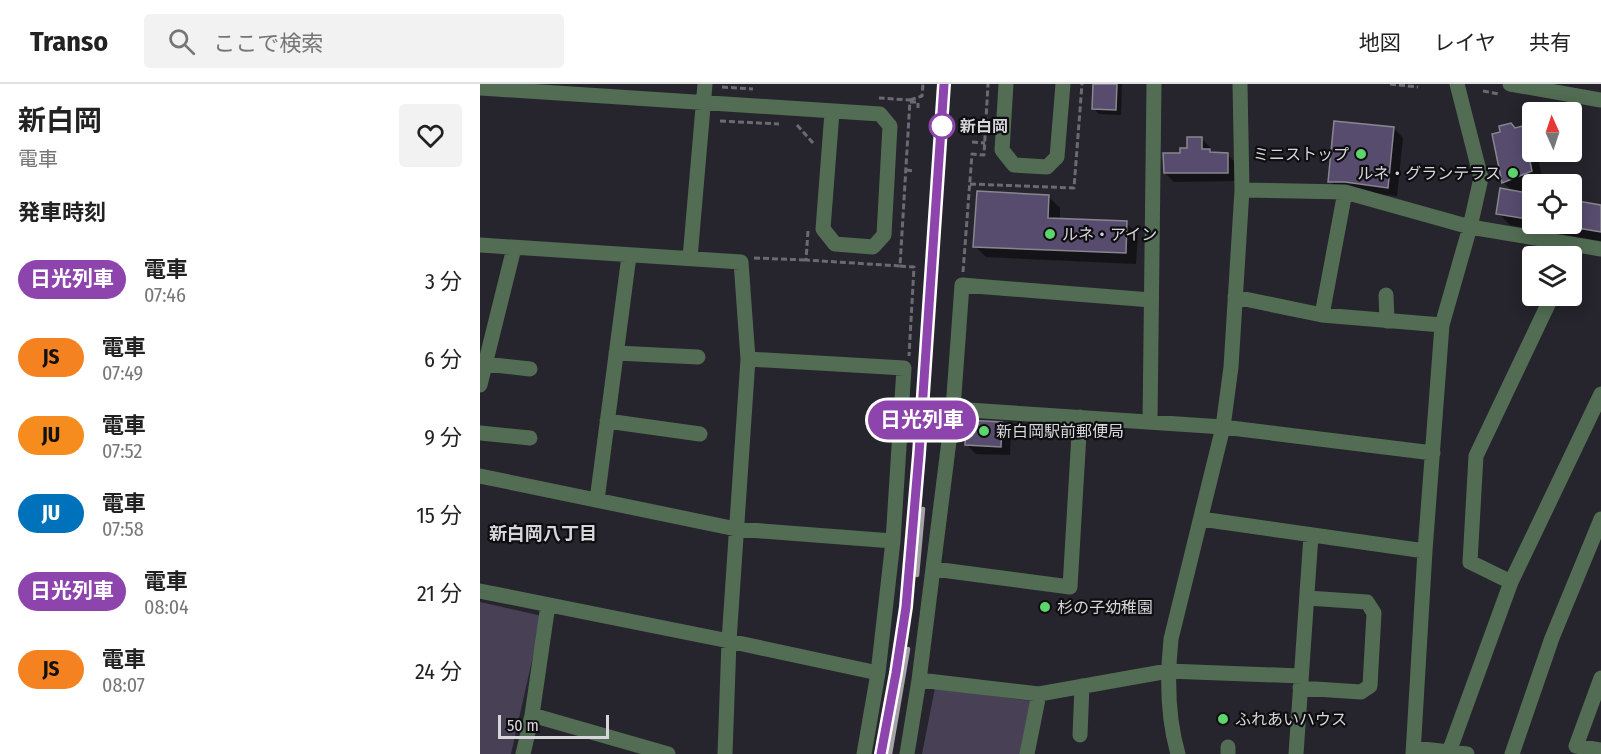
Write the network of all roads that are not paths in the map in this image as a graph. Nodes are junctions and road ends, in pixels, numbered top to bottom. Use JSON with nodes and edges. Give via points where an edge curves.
{"nodes":[{"id":1,"x":705,"y":84,"type":"edge"},
{"id":2,"x":1006,"y":84,"type":"edge"},
{"id":3,"x":1063,"y":84,"type":"edge"},
{"id":4,"x":1154,"y":84,"type":"edge"},
{"id":5,"x":1240,"y":84,"type":"edge"},
{"id":6,"x":1457,"y":84,"type":"edge"},
{"id":7,"x":1510,"y":84,"type":"edge"},
{"id":8,"x":1535,"y":86,"type":"edge"},
{"id":9,"x":480,"y":88,"type":"edge"},
{"id":10,"x":1601,"y":100,"type":"edge"},
{"id":11,"x":704,"y":103,"type":"junction"},
{"id":12,"x":832,"y":112,"type":"junction"},
{"id":13,"x":1242,"y":190,"type":"junction"},
{"id":14,"x":1346,"y":192,"type":"junction"},
{"id":15,"x":1470,"y":227,"type":"junction"},
{"id":16,"x":480,"y":245,"type":"edge"},
{"id":17,"x":1552,"y":246,"type":"edge"},
{"id":18,"x":514,"y":248,"type":"junction"},
{"id":19,"x":1601,"y":249,"type":"edge"},
{"id":20,"x":1582,"y":250,"type":"edge"},
{"id":21,"x":629,"y":256,"type":"junction"},
{"id":22,"x":690,"y":258,"type":"junction"},
{"id":23,"x":1386,"y":295,"type":"dead end"},
{"id":24,"x":1235,"y":297,"type":"junction"},
{"id":25,"x":1151,"y":300,"type":"junction"},
{"id":26,"x":1547,"y":306,"type":"edge"},
{"id":27,"x":1322,"y":315,"type":"junction"},
{"id":28,"x":1387,"y":321,"type":"junction"},
{"id":29,"x":1442,"y":326,"type":"junction"},
{"id":30,"x":616,"y":353,"type":"junction"},
{"id":31,"x":698,"y":357,"type":"dead end"},
{"id":32,"x":748,"y":359,"type":"junction"},
{"id":33,"x":485,"y":364,"type":"junction"},
{"id":34,"x":530,"y":369,"type":"dead end"},
{"id":35,"x":480,"y":385,"type":"edge"},
{"id":36,"x":1601,"y":394,"type":"edge"},
{"id":37,"x":953,"y":409,"type":"junction"},
{"id":38,"x":1080,"y":417,"type":"junction"},
{"id":39,"x":607,"y":421,"type":"junction"},
{"id":40,"x":1150,"y":422,"type":"junction"},
{"id":41,"x":1223,"y":428,"type":"junction"},
{"id":42,"x":480,"y":433,"type":"edge"},
{"id":43,"x":700,"y":434,"type":"dead end"},
{"id":44,"x":530,"y":438,"type":"dead end"},
{"id":45,"x":1433,"y":453,"type":"junction"},
{"id":46,"x":480,"y":476,"type":"edge"},
{"id":47,"x":597,"y":500,"type":"junction"},
{"id":48,"x":1201,"y":519,"type":"junction"},
{"id":49,"x":1601,"y":519,"type":"edge"},
{"id":50,"x":736,"y":529,"type":"junction"},
{"id":51,"x":1311,"y":535,"type":"junction"},
{"id":52,"x":894,"y":541,"type":"junction"},
{"id":53,"x":1425,"y":551,"type":"junction"},
{"id":54,"x":934,"y":569,"type":"junction"},
{"id":55,"x":1511,"y":582,"type":"junction"},
{"id":56,"x":480,"y":591,"type":"edge"},
{"id":57,"x":1307,"y":598,"type":"junction"},
{"id":58,"x":548,"y":604,"type":"junction"},
{"id":59,"x":729,"y":641,"type":"junction"},
{"id":60,"x":1168,"y":671,"type":"junction"},
{"id":61,"x":878,"y":673,"type":"junction"},
{"id":62,"x":1601,"y":678,"type":"edge"},
{"id":63,"x":919,"y":680,"type":"junction"},
{"id":64,"x":1301,"y":682,"type":"junction"},
{"id":65,"x":1082,"y":686,"type":"junction"},
{"id":66,"x":1039,"y":694,"type":"junction"},
{"id":67,"x":532,"y":715,"type":"junction"},
{"id":68,"x":1080,"y":735,"type":"dead end"},
{"id":69,"x":1601,"y":750,"type":"edge"},
{"id":70,"x":1414,"y":751,"type":"edge"},
{"id":71,"x":1449,"y":752,"type":"junction"},
{"id":72,"x":523,"y":754,"type":"edge"},
{"id":73,"x":668,"y":754,"type":"edge"},
{"id":74,"x":725,"y":754,"type":"edge"},
{"id":75,"x":864,"y":754,"type":"edge"},
{"id":76,"x":907,"y":754,"type":"edge"},
{"id":77,"x":1027,"y":754,"type":"edge"},
{"id":78,"x":1178,"y":754,"type":"edge"},
{"id":79,"x":1296,"y":754,"type":"edge"},
{"id":80,"x":1467,"y":754,"type":"edge"},
{"id":81,"x":1512,"y":754,"type":"edge"}],
"edges":[{"from":1,"to":11,"type":"street"},
{"from":2,"to":3,"type":"street","via":[[1002,150],[1014,165],[1047,167],[1057,157]]},
{"from":4,"to":25,"type":"street"},
{"from":5,"to":13,"type":"street"},
{"from":6,"to":15,"type":"street","via":[[1481,178]]},
{"from":7,"to":8,"type":"street"},
{"from":8,"to":10,"type":"street"},
{"from":9,"to":11,"type":"street"},
{"from":11,"to":12,"type":"street"},
{"from":11,"to":22,"type":"street"},
{"from":12,"to":12,"type":"street","via":[[880,114],[890,126],[884,235],[873,247],[835,244],[823,229]]},
{"from":13,"to":14,"type":"street"},
{"from":13,"to":24,"type":"street"},
{"from":14,"to":15,"type":"street"},
{"from":14,"to":27,"type":"street"},
{"from":15,"to":17,"type":"street"},
{"from":15,"to":29,"type":"street"},
{"from":16,"to":18,"type":"street"},
{"from":18,"to":21,"type":"street"},
{"from":18,"to":33,"type":"street"},
{"from":19,"to":20,"type":"street"},
{"from":21,"to":22,"type":"street"},
{"from":21,"to":30,"type":"street"},
{"from":22,"to":32,"type":"street","via":[[741,262]]},
{"from":23,"to":28,"type":"street"},
{"from":24,"to":27,"type":"street"},
{"from":24,"to":41,"type":"street"},
{"from":25,"to":37,"type":"street","via":[[962,285]]},
{"from":25,"to":40,"type":"street"},
{"from":26,"to":55,"type":"street","via":[[1476,456],[1470,562]]},
{"from":27,"to":28,"type":"street"},
{"from":28,"to":29,"type":"street"},
{"from":29,"to":45,"type":"street"},
{"from":30,"to":31,"type":"street"},
{"from":30,"to":39,"type":"street"},
{"from":32,"to":50,"type":"street"},
{"from":32,"to":52,"type":"street","via":[[904,368]]},
{"from":33,"to":34,"type":"street"},
{"from":33,"to":35,"type":"street"},
{"from":36,"to":55,"type":"street"},
{"from":37,"to":38,"type":"street"},
{"from":37,"to":54,"type":"street"},
{"from":38,"to":40,"type":"street"},
{"from":38,"to":54,"type":"street","via":[[1070,587]]},
{"from":39,"to":43,"type":"street"},
{"from":39,"to":47,"type":"street"},
{"from":40,"to":41,"type":"street"},
{"from":41,"to":45,"type":"street"},
{"from":41,"to":48,"type":"street"},
{"from":42,"to":44,"type":"street"},
{"from":45,"to":53,"type":"street"},
{"from":46,"to":47,"type":"street"},
{"from":47,"to":50,"type":"street"},
{"from":48,"to":51,"type":"street"},
{"from":48,"to":60,"type":"street","via":[[1171,639]]},
{"from":49,"to":81,"type":"street","via":[[1552,638]]},
{"from":50,"to":52,"type":"street"},
{"from":50,"to":59,"type":"street"},
{"from":51,"to":53,"type":"street"},
{"from":51,"to":57,"type":"street"},
{"from":52,"to":61,"type":"street"},
{"from":53,"to":70,"type":"street"},
{"from":54,"to":63,"type":"street"},
{"from":55,"to":71,"type":"street"},
{"from":56,"to":58,"type":"street"},
{"from":57,"to":64,"type":"street"},
{"from":57,"to":64,"type":"street","via":[[1367,602],[1374,613],[1370,686],[1361,692]]},
{"from":58,"to":59,"type":"street"},
{"from":58,"to":67,"type":"street"},
{"from":59,"to":61,"type":"street"},
{"from":59,"to":74,"type":"street"},
{"from":60,"to":64,"type":"street"},
{"from":60,"to":65,"type":"street"},
{"from":60,"to":78,"type":"street","via":[[1172,732]]},
{"from":61,"to":75,"type":"street"},
{"from":62,"to":69,"type":"street","via":[[1576,746]]},
{"from":63,"to":66,"type":"street"},
{"from":63,"to":76,"type":"street"},
{"from":64,"to":79,"type":"street"},
{"from":65,"to":66,"type":"street"},
{"from":65,"to":68,"type":"street"},
{"from":66,"to":77,"type":"street"},
{"from":67,"to":72,"type":"street"},
{"from":67,"to":73,"type":"street"},
{"from":70,"to":71,"type":"street"},
{"from":71,"to":80,"type":"street"}]}
